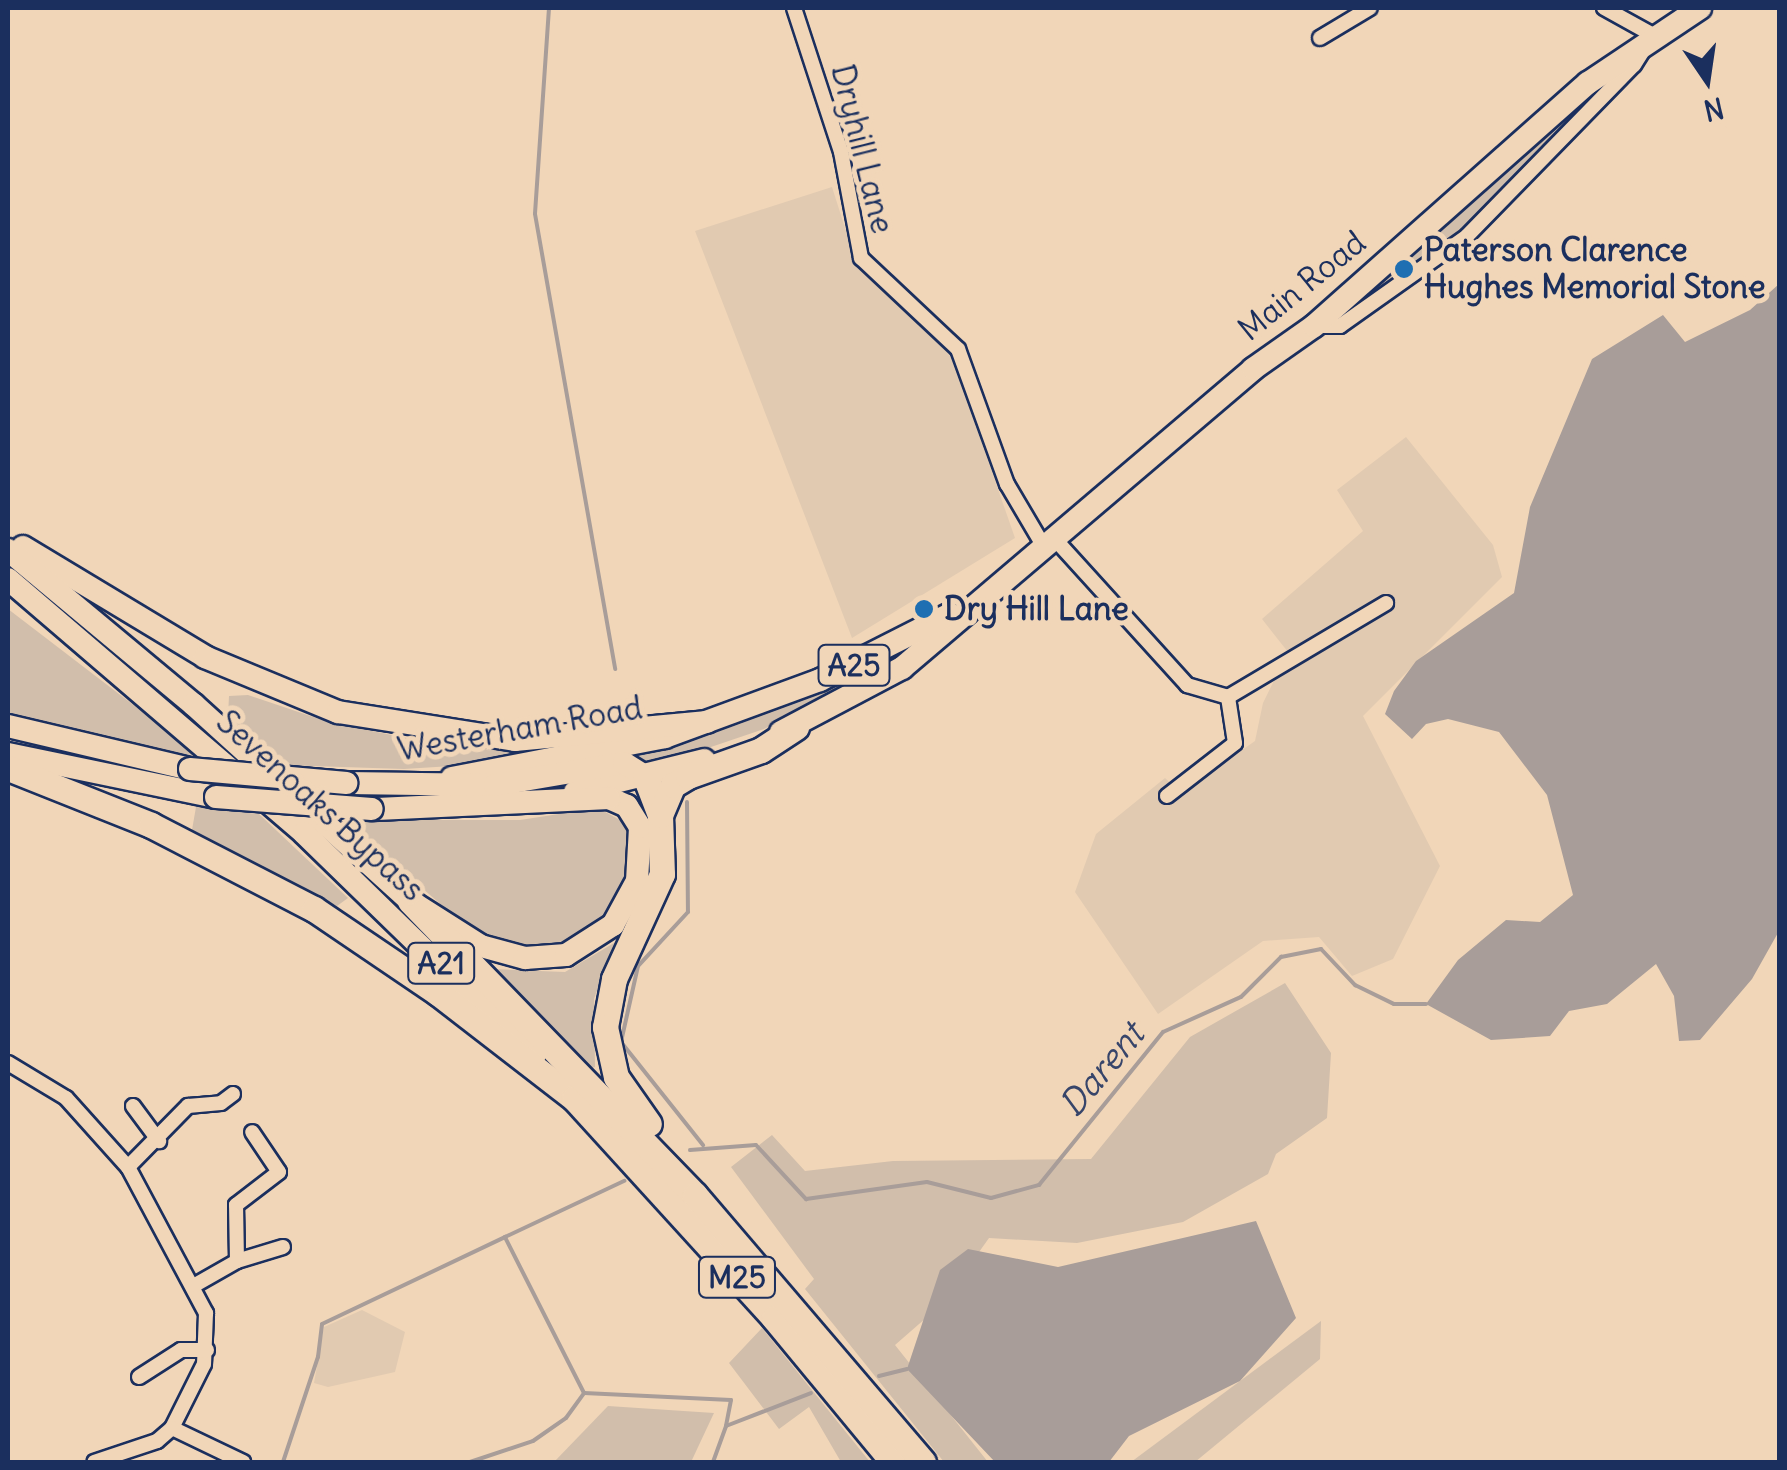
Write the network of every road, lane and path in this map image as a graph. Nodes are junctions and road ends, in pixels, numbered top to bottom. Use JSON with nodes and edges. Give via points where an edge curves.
{"nodes":[{"id":1,"x":794,"y":8,"type":"edge"},
{"id":2,"x":1370,"y":8,"type":"edge"},
{"id":3,"x":1604,"y":8,"type":"edge"},
{"id":4,"x":1700,"y":8,"type":"edge"},
{"id":5,"x":1654,"y":35,"type":"junction"},
{"id":6,"x":1320,"y":38,"type":"dead end"},
{"id":7,"x":1314,"y":326,"type":"junction"},
{"id":8,"x":8,"y":537,"type":"edge"},
{"id":9,"x":1048,"y":541,"type":"junction"},
{"id":10,"x":8,"y":550,"type":"edge"},
{"id":11,"x":8,"y":579,"type":"edge"},
{"id":12,"x":992,"y":588,"type":"junction"},
{"id":13,"x":8,"y":590,"type":"edge"},
{"id":14,"x":1386,"y":603,"type":"dead end"},
{"id":15,"x":98,"y":653,"type":"junction"},
{"id":16,"x":1228,"y":697,"type":"junction"},
{"id":17,"x":707,"y":722,"type":"junction"},
{"id":18,"x":8,"y":726,"type":"edge"},
{"id":19,"x":796,"y":727,"type":"junction"},
{"id":20,"x":8,"y":754,"type":"edge"},
{"id":21,"x":8,"y":768,"type":"edge"},
{"id":22,"x":645,"y":776,"type":"junction"},
{"id":23,"x":413,"y":786,"type":"junction"},
{"id":24,"x":1167,"y":796,"type":"dead end"},
{"id":25,"x":527,"y":800,"type":"junction"},
{"id":26,"x":660,"y":815,"type":"junction"},
{"id":27,"x":410,"y":902,"type":"junction"},
{"id":28,"x":8,"y":1063,"type":"edge"},
{"id":29,"x":234,"y":1094,"type":"dead end"},
{"id":30,"x":574,"y":1098,"type":"junction"},
{"id":31,"x":133,"y":1106,"type":"dead end"},
{"id":32,"x":252,"y":1132,"type":"dead end"},
{"id":33,"x":158,"y":1141,"type":"junction"},
{"id":34,"x":128,"y":1167,"type":"junction"},
{"id":35,"x":695,"y":1195,"type":"junction"},
{"id":36,"x":283,"y":1247,"type":"dead end"},
{"id":37,"x":237,"y":1261,"type":"junction"},
{"id":38,"x":195,"y":1285,"type":"junction"},
{"id":39,"x":207,"y":1350,"type":"junction"},
{"id":40,"x":140,"y":1378,"type":"dead end"},
{"id":41,"x":172,"y":1428,"type":"junction"},
{"id":42,"x":94,"y":1462,"type":"edge"},
{"id":43,"x":244,"y":1462,"type":"edge"},
{"id":44,"x":893,"y":1462,"type":"edge"},
{"id":45,"x":923,"y":1462,"type":"edge"}],
"edges":[{"from":1,"to":9,"type":"street","name":"Dryhill Lane","via":[[841,152],[861,258],[958,349],[1007,484]]},
{"from":2,"to":6,"type":"street"},
{"from":3,"to":5,"type":"street"},
{"from":4,"to":5,"type":"main road","name":"Main Road","number":"A25"},
{"from":5,"to":7,"type":"main road","name":"Main Road","number":"A25","via":[[1573,96]]},
{"from":5,"to":7,"type":"street","via":[[1634,65],[1467,236],[1340,326]]},
{"from":7,"to":9,"type":"main road","name":"Main Road","number":"A25"},
{"from":8,"to":17,"type":"main road","via":[[205,658],[338,712],[514,740]]},
{"from":9,"to":12,"type":"main road","name":"Main Road","number":"A25"},
{"from":9,"to":16,"type":"street","name":"Dryhill Lane","via":[[1186,685]]},
{"from":10,"to":27,"type":"main road","name":"Sevenoaks Bypass","number":"A21","via":[[219,726]]},
{"from":11,"to":15,"type":"main road","name":"Sevenoaks Bypass","number":"A21"},
{"from":12,"to":17,"type":"main road","name":"Westerham Road","number":"A25","via":[[872,656]]},
{"from":12,"to":19,"type":"main road","name":"Westerham Road","number":"A25","via":[[902,668]]},
{"from":13,"to":15,"type":"main road"},
{"from":14,"to":16,"type":"street"},
{"from":15,"to":30,"type":"main road","name":"Sevenoaks Bypass","number":"A21","via":[[380,903]]},
{"from":16,"to":24,"type":"street","via":[[1235,743]]},
{"from":17,"to":23,"type":"main road","name":"Westerham Road","number":"A25","via":[[608,753]]},
{"from":18,"to":23,"type":"main road","name":"Westerham Road","number":"A25","bridge":true,"via":[[190,769]]},
{"from":19,"to":22,"type":"main road","name":"Westerham Road","number":"A25"},
{"from":19,"to":26,"type":"highway","via":[[762,750],[673,785]]},
{"from":20,"to":25,"type":"main road","name":"Westerham Road","number":"A25","bridge":true,"via":[[216,797],[372,810]]},
{"from":21,"to":30,"type":"highway","via":[[151,825],[314,909]]},
{"from":22,"to":23,"type":"main road","via":[[624,764],[507,784]]},
{"from":22,"to":25,"type":"main road","name":"Westerham Road","number":"A25"},
{"from":22,"to":26,"type":"highway","number":"M25"},
{"from":25,"to":27,"type":"main road","name":"Sevenoaks Bypass","via":[[609,798],[637,819],[638,881],[602,935],[566,955],[510,956]]},
{"from":26,"to":35,"type":"highway","number":"M25","via":[[659,887],[614,979],[606,1045],[624,1090]]},
{"from":27,"to":35,"type":"highway","number":"M25"},
{"from":28,"to":34,"type":"street","via":[[66,1098]]},
{"from":29,"to":33,"type":"street","via":[[221,1103],[188,1106]]},
{"from":30,"to":44,"type":"highway","number":"M25","via":[[774,1318]]},
{"from":31,"to":33,"type":"street"},
{"from":32,"to":37,"type":"street","via":[[279,1172],[236,1204]]},
{"from":33,"to":34,"type":"street"},
{"from":34,"to":38,"type":"street"},
{"from":35,"to":45,"type":"highway","number":"M25"},
{"from":36,"to":37,"type":"street"},
{"from":37,"to":38,"type":"street"},
{"from":38,"to":39,"type":"street","via":[[206,1313]]},
{"from":39,"to":40,"type":"street","via":[[181,1350]]},
{"from":39,"to":41,"type":"street"},
{"from":41,"to":42,"type":"street","via":[[157,1441]]},
{"from":41,"to":43,"type":"street"}]}
